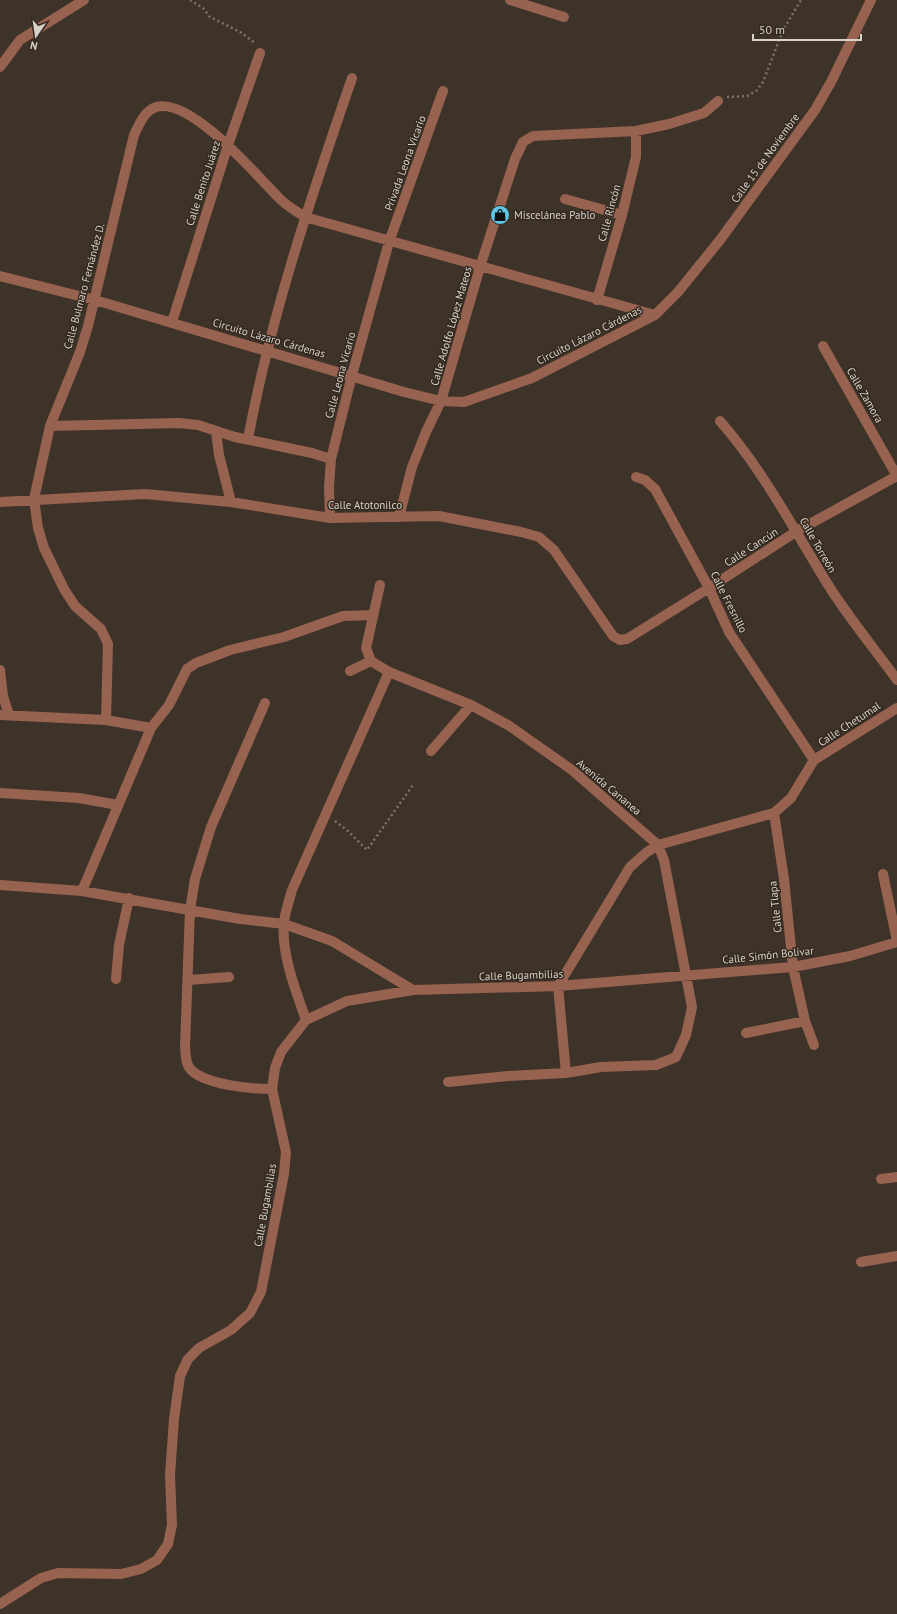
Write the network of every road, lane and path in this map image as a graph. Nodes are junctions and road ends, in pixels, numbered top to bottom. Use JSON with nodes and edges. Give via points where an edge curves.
{"nodes":[{"id":1,"x":84,"y":0,"type":"edge"},
{"id":2,"x":190,"y":0,"type":"edge"},
{"id":3,"x":510,"y":0,"type":"edge"},
{"id":4,"x":801,"y":0,"type":"edge"},
{"id":5,"x":871,"y":0,"type":"edge"},
{"id":6,"x":564,"y":17,"type":"dead end"},
{"id":7,"x":260,"y":53,"type":"joint"},
{"id":8,"x":0,"y":67,"type":"edge"},
{"id":9,"x":352,"y":78,"type":"dead end"},
{"id":10,"x":443,"y":92,"type":"dead end"},
{"id":11,"x":718,"y":102,"type":"joint"},
{"id":12,"x":155,"y":107,"type":"joint"},
{"id":13,"x":636,"y":131,"type":"junction"},
{"id":14,"x":228,"y":145,"type":"junction"},
{"id":15,"x":565,"y":199,"type":"dead end"},
{"id":16,"x":622,"y":215,"type":"junction"},
{"id":17,"x":304,"y":217,"type":"junction"},
{"id":18,"x":389,"y":242,"type":"junction"},
{"id":19,"x":480,"y":268,"type":"junction"},
{"id":20,"x":0,"y":276,"type":"edge"},
{"id":21,"x":95,"y":300,"type":"junction"},
{"id":22,"x":597,"y":300,"type":"junction"},
{"id":23,"x":655,"y":315,"type":"junction"},
{"id":24,"x":172,"y":322,"type":"junction"},
{"id":25,"x":823,"y":346,"type":"dead end"},
{"id":26,"x":267,"y":352,"type":"junction"},
{"id":27,"x":352,"y":375,"type":"junction"},
{"id":28,"x":441,"y":401,"type":"junction"},
{"id":29,"x":720,"y":422,"type":"dead end"},
{"id":30,"x":50,"y":426,"type":"junction"},
{"id":31,"x":216,"y":432,"type":"junction"},
{"id":32,"x":248,"y":439,"type":"junction"},
{"id":33,"x":331,"y":459,"type":"junction"},
{"id":34,"x":897,"y":476,"type":"edge"},
{"id":35,"x":636,"y":477,"type":"dead end"},
{"id":36,"x":34,"y":499,"type":"junction"},
{"id":37,"x":0,"y":502,"type":"edge"},
{"id":38,"x":231,"y":502,"type":"junction"},
{"id":39,"x":399,"y":517,"type":"junction"},
{"id":40,"x":330,"y":518,"type":"junction"},
{"id":41,"x":797,"y":531,"type":"junction"},
{"id":42,"x":380,"y":585,"type":"dead end"},
{"id":43,"x":709,"y":588,"type":"junction"},
{"id":44,"x":373,"y":615,"type":"junction"},
{"id":45,"x":620,"y":640,"type":"joint"},
{"id":46,"x":371,"y":660,"type":"junction"},
{"id":47,"x":0,"y":670,"type":"edge"},
{"id":48,"x":350,"y":671,"type":"dead end"},
{"id":49,"x":389,"y":672,"type":"junction"},
{"id":50,"x":897,"y":680,"type":"edge"},
{"id":51,"x":265,"y":702,"type":"dead end"},
{"id":52,"x":471,"y":705,"type":"junction"},
{"id":53,"x":897,"y":708,"type":"edge"},
{"id":54,"x":4,"y":715,"type":"edge"},
{"id":55,"x":106,"y":720,"type":"junction"},
{"id":56,"x":151,"y":728,"type":"junction"},
{"id":57,"x":431,"y":751,"type":"dead end"},
{"id":58,"x":814,"y":760,"type":"junction"},
{"id":59,"x":413,"y":785,"type":"dead end"},
{"id":60,"x":0,"y":793,"type":"edge"},
{"id":61,"x":118,"y":805,"type":"junction"},
{"id":62,"x":325,"y":813,"type":"junction"},
{"id":63,"x":774,"y":813,"type":"junction"},
{"id":64,"x":658,"y":845,"type":"junction"},
{"id":65,"x":883,"y":874,"type":"dead end"},
{"id":66,"x":0,"y":884,"type":"edge"},
{"id":67,"x":82,"y":891,"type":"junction"},
{"id":68,"x":129,"y":898,"type":"junction"},
{"id":69,"x":190,"y":910,"type":"junction"},
{"id":70,"x":284,"y":924,"type":"junction"},
{"id":71,"x":897,"y":942,"type":"edge"},
{"id":72,"x":793,"y":967,"type":"junction"},
{"id":73,"x":687,"y":976,"type":"junction"},
{"id":74,"x":229,"y":977,"type":"dead end"},
{"id":75,"x":116,"y":979,"type":"dead end"},
{"id":76,"x":189,"y":980,"type":"junction"},
{"id":77,"x":558,"y":986,"type":"junction"},
{"id":78,"x":414,"y":990,"type":"junction"},
{"id":79,"x":306,"y":1020,"type":"junction"},
{"id":80,"x":805,"y":1021,"type":"junction"},
{"id":81,"x":746,"y":1033,"type":"dead end"},
{"id":82,"x":814,"y":1045,"type":"dead end"},
{"id":83,"x":566,"y":1073,"type":"junction"},
{"id":84,"x":448,"y":1082,"type":"dead end"},
{"id":85,"x":272,"y":1089,"type":"junction"},
{"id":86,"x":897,"y":1177,"type":"edge"},
{"id":87,"x":881,"y":1179,"type":"dead end"},
{"id":88,"x":897,"y":1256,"type":"edge"},
{"id":89,"x":861,"y":1262,"type":"dead end"},
{"id":90,"x":0,"y":1604,"type":"edge"}],
"edges":[{"from":1,"to":8,"type":"street","via":[[20,40]]},
{"from":2,"to":7,"type":"path","via":[[210,17],[240,32],[255,43]]},
{"from":3,"to":6,"type":"street"},
{"from":4,"to":11,"type":"path","via":[[783,30],[763,82],[756,91],[747,96],[728,97]]},
{"from":5,"to":23,"type":"street","name":"Calle 15 de Noviembre","via":[[815,110],[720,240],[678,292]]},
{"from":7,"to":14,"type":"street","name":"Calle Benito Juárez"},
{"from":9,"to":17,"type":"street"},
{"from":10,"to":18,"type":"street","name":"Privada Leona Vicario"},
{"from":11,"to":13,"type":"street","via":[[704,113]]},
{"from":12,"to":14,"type":"street","name":"Circuito Lázaro Cárdenas","via":[[168,107],[188,115]]},
{"from":12,"to":21,"type":"street","name":"Calle Bulmaro Fernández D.","via":[[145,115],[134,135]]},
{"from":13,"to":16,"type":"street","name":"Calle Rincón","via":[[636,157]]},
{"from":13,"to":19,"type":"street","name":"Calle Adolfo López Mateos","via":[[533,136],[523,142],[515,159]]},
{"from":14,"to":17,"type":"street","name":"Circuito Lázaro Cárdenas","via":[[281,200]]},
{"from":14,"to":24,"type":"street","name":"Calle Benito Juárez"},
{"from":15,"to":16,"type":"street"},
{"from":16,"to":22,"type":"street","name":"Calle Rincón"},
{"from":17,"to":18,"type":"street","name":"Circuito Lázaro Cárdenas"},
{"from":17,"to":26,"type":"street"},
{"from":18,"to":19,"type":"street","name":"Circuito Lázaro Cárdenas"},
{"from":18,"to":27,"type":"street","name":"Calle Leona Vicario"},
{"from":19,"to":22,"type":"street","name":"Circuito Lázaro Cárdenas"},
{"from":19,"to":28,"type":"street","name":"Calle Adolfo López Mateos"},
{"from":20,"to":21,"type":"street","name":"Circuito Lázaro Cárdenas"},
{"from":21,"to":24,"type":"street","name":"Circuito Lázaro Cárdenas"},
{"from":21,"to":30,"type":"street","name":"Calle Bulmaro Fernández D.","via":[[80,352]]},
{"from":22,"to":23,"type":"street","name":"Circuito Lázaro Cárdenas"},
{"from":23,"to":28,"type":"street","name":"Circuito Lázaro Cárdenas","via":[[532,378],[464,402]]},
{"from":24,"to":26,"type":"street","name":"Circuito Lázaro Cárdenas"},
{"from":25,"to":34,"type":"street","name":"Calle Zamora"},
{"from":26,"to":27,"type":"street","name":"Circuito Lázaro Cárdenas"},
{"from":26,"to":32,"type":"street"},
{"from":27,"to":28,"type":"street","name":"Circuito Lázaro Cárdenas"},
{"from":27,"to":33,"type":"street","name":"Calle Leona Vicario"},
{"from":28,"to":39,"type":"street","name":"Calle Adolfo López Mateos","via":[[412,467]]},
{"from":29,"to":41,"type":"street","name":"Calle Torreón","via":[[743,447]]},
{"from":30,"to":31,"type":"street","via":[[179,423],[198,425]]},
{"from":30,"to":36,"type":"street","name":"Calle Bulmaro Fernández D."},
{"from":31,"to":32,"type":"street"},
{"from":31,"to":38,"type":"street"},
{"from":32,"to":33,"type":"street"},
{"from":33,"to":40,"type":"street","name":"Calle Leona Vicario"},
{"from":34,"to":41,"type":"street","name":"Calle Cancún"},
{"from":35,"to":43,"type":"street","name":"Calle Fresnillo","via":[[645,480],[655,489]]},
{"from":36,"to":37,"type":"street","name":"Calle Atotonilco"},
{"from":36,"to":38,"type":"street","name":"Calle Atotonilco","via":[[145,494]]},
{"from":36,"to":55,"type":"street","via":[[44,548],[64,589],[75,606],[101,629],[108,644]]},
{"from":38,"to":40,"type":"street","name":"Calle Atotonilco"},
{"from":39,"to":40,"type":"street","name":"Calle Atotonilco"},
{"from":39,"to":45,"type":"street","name":"Calle Atotonilco","via":[[439,516],[539,537],[554,550],[613,636]]},
{"from":41,"to":43,"type":"street","name":"Calle Cancún"},
{"from":41,"to":50,"type":"street","name":"Calle Torreón","via":[[828,585]]},
{"from":42,"to":44,"type":"street"},
{"from":43,"to":45,"type":"street","name":"Calle Cancún","via":[[627,639]]},
{"from":43,"to":58,"type":"street","name":"Calle Fresnillo","via":[[729,632]]},
{"from":44,"to":46,"type":"street","via":[[366,648]]},
{"from":44,"to":56,"type":"street","via":[[343,616],[284,637],[230,650],[196,663],[187,669],[169,705]]},
{"from":46,"to":48,"type":"street"},
{"from":46,"to":49,"type":"street","name":"Avenida Cananea"},
{"from":47,"to":54,"type":"street"},
{"from":49,"to":52,"type":"street","name":"Avenida Cananea"},
{"from":49,"to":62,"type":"street"},
{"from":51,"to":69,"type":"street","via":[[212,827],[195,879]]},
{"from":52,"to":57,"type":"street"},
{"from":52,"to":64,"type":"street","name":"Avenida Cananea","via":[[543,748]]},
{"from":53,"to":58,"type":"street","name":"Calle Chetumal"},
{"from":54,"to":55,"type":"street"},
{"from":55,"to":56,"type":"street"},
{"from":56,"to":61,"type":"street"},
{"from":58,"to":63,"type":"street","via":[[791,798]]},
{"from":59,"to":62,"type":"path","via":[[367,850],[348,830]]},
{"from":60,"to":61,"type":"street","via":[[79,798]]},
{"from":61,"to":67,"type":"street"},
{"from":62,"to":70,"type":"street","via":[[292,890]]},
{"from":63,"to":64,"type":"street"},
{"from":63,"to":72,"type":"street","name":"Calle Tlapa"},
{"from":64,"to":73,"type":"street","name":"Avenida Cananea","via":[[664,860]]},
{"from":64,"to":77,"type":"street","via":[[630,867]]},
{"from":65,"to":71,"type":"street"},
{"from":66,"to":67,"type":"street"},
{"from":67,"to":68,"type":"street"},
{"from":68,"to":69,"type":"street"},
{"from":68,"to":75,"type":"street","via":[[119,945]]},
{"from":69,"to":70,"type":"street"},
{"from":69,"to":76,"type":"street"},
{"from":70,"to":78,"type":"street","via":[[332,941]]},
{"from":70,"to":79,"type":"street","via":[[287,957]]},
{"from":71,"to":72,"type":"street","name":"Calle Simón Bolívar","via":[[850,956]]},
{"from":72,"to":73,"type":"street","name":"Calle Simón Bolívar"},
{"from":72,"to":80,"type":"street","name":"Calle Tlapa"},
{"from":73,"to":77,"type":"street","name":"Calle Bugambilias"},
{"from":73,"to":83,"type":"street","name":"Avenida Cananea","via":[[692,1007],[686,1034],[676,1057],[656,1064],[601,1067]]},
{"from":74,"to":76,"type":"street"},
{"from":76,"to":85,"type":"street","via":[[185,1047],[186,1062],[191,1070],[215,1082],[250,1089]]},
{"from":77,"to":78,"type":"street","name":"Calle Bugambilias"},
{"from":77,"to":83,"type":"street"},
{"from":78,"to":79,"type":"street","name":"Calle Bugambilias","via":[[347,1001]]},
{"from":79,"to":85,"type":"street","name":"Calle Bugambilias","via":[[281,1052],[275,1068]]},
{"from":80,"to":81,"type":"street"},
{"from":80,"to":82,"type":"street","name":"Calle Tlapa"},
{"from":83,"to":84,"type":"street"},
{"from":85,"to":90,"type":"street","name":"Calle Bugambilias","via":[[286,1152],[261,1292],[250,1312],[231,1330],[199,1348],[188,1359],[180,1376],[170,1475],[172,1525],[168,1544],[157,1560],[141,1569],[122,1574],[58,1573],[41,1578]]},
{"from":86,"to":87,"type":"street"},
{"from":88,"to":89,"type":"street"}]}
